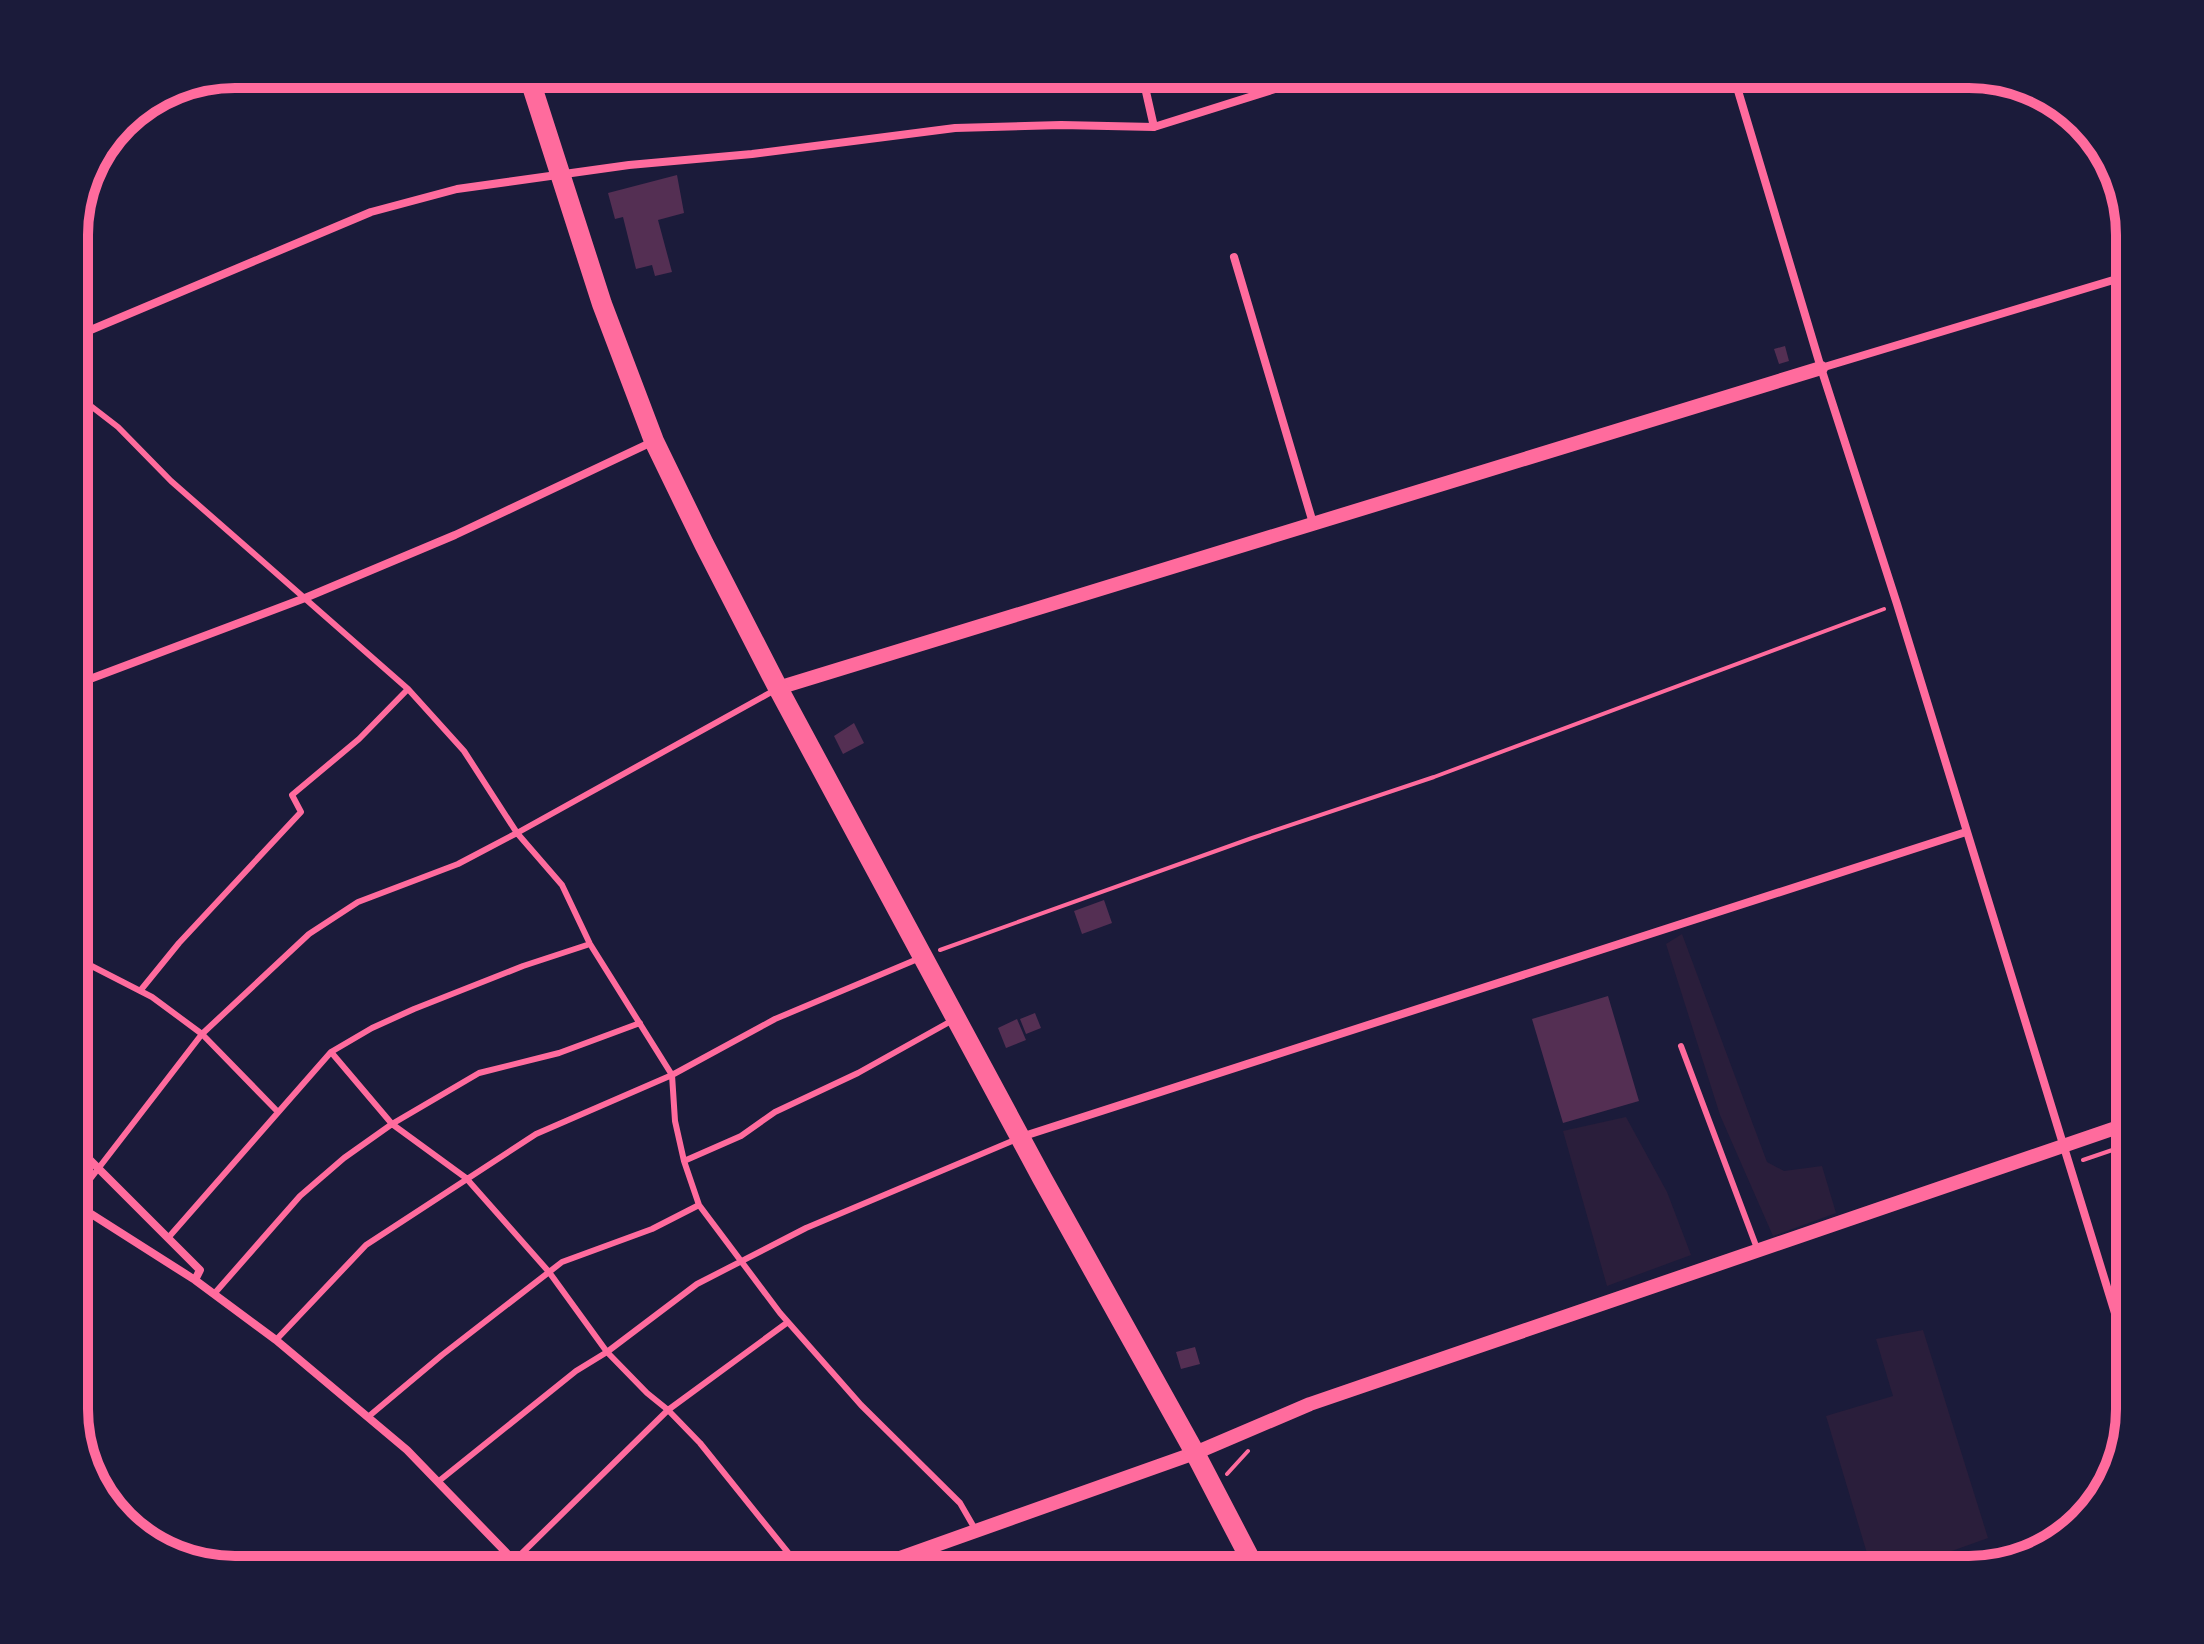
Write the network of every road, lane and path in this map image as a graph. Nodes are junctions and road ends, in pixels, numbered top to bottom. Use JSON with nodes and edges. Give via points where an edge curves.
{"nodes":[{"id":1,"x":532,"y":88,"type":"edge"},
{"id":2,"x":1145,"y":88,"type":"edge"},
{"id":3,"x":1280,"y":88,"type":"edge"},
{"id":4,"x":1737,"y":88,"type":"edge"},
{"id":5,"x":1154,"y":127,"type":"junction"},
{"id":6,"x":560,"y":175,"type":"junction"},
{"id":7,"x":1234,"y":257,"type":"dead end"},
{"id":8,"x":2116,"y":279,"type":"edge"},
{"id":9,"x":88,"y":331,"type":"edge"},
{"id":10,"x":1821,"y":368,"type":"junction"},
{"id":11,"x":88,"y":404,"type":"edge"},
{"id":12,"x":654,"y":441,"type":"junction"},
{"id":13,"x":1313,"y":523,"type":"junction"},
{"id":14,"x":305,"y":598,"type":"junction"},
{"id":15,"x":1897,"y":604,"type":"junction"},
{"id":16,"x":88,"y":680,"type":"edge"},
{"id":17,"x":778,"y":688,"type":"junction"},
{"id":18,"x":408,"y":689,"type":"junction"},
{"id":19,"x":1966,"y":832,"type":"junction"},
{"id":20,"x":517,"y":833,"type":"junction"},
{"id":21,"x":590,"y":944,"type":"junction"},
{"id":22,"x":923,"y":956,"type":"junction"},
{"id":23,"x":88,"y":964,"type":"edge"},
{"id":24,"x":140,"y":991,"type":"junction"},
{"id":25,"x":956,"y":1018,"type":"junction"},
{"id":26,"x":640,"y":1023,"type":"junction"},
{"id":27,"x":202,"y":1034,"type":"junction"},
{"id":28,"x":1681,"y":1046,"type":"dead end"},
{"id":29,"x":331,"y":1052,"type":"junction"},
{"id":30,"x":672,"y":1075,"type":"junction"},
{"id":31,"x":278,"y":1112,"type":"junction"},
{"id":32,"x":392,"y":1124,"type":"junction"},
{"id":33,"x":2116,"y":1128,"type":"edge"},
{"id":34,"x":1020,"y":1137,"type":"junction"},
{"id":35,"x":2062,"y":1146,"type":"junction"},
{"id":36,"x":2116,"y":1149,"type":"edge"},
{"id":37,"x":88,"y":1159,"type":"edge"},
{"id":38,"x":684,"y":1161,"type":"junction"},
{"id":39,"x":2068,"y":1165,"type":"junction"},
{"id":40,"x":98,"y":1169,"type":"junction"},
{"id":41,"x":466,"y":1178,"type":"junction"},
{"id":42,"x":88,"y":1182,"type":"edge"},
{"id":43,"x":699,"y":1205,"type":"junction"},
{"id":44,"x":88,"y":1210,"type":"edge"},
{"id":45,"x":168,"y":1238,"type":"junction"},
{"id":46,"x":1758,"y":1251,"type":"junction"},
{"id":47,"x":740,"y":1260,"type":"junction"},
{"id":48,"x":549,"y":1272,"type":"junction"},
{"id":49,"x":195,"y":1280,"type":"junction"},
{"id":50,"x":214,"y":1294,"type":"junction"},
{"id":51,"x":2116,"y":1318,"type":"edge"},
{"id":52,"x":788,"y":1322,"type":"junction"},
{"id":53,"x":276,"y":1340,"type":"junction"},
{"id":54,"x":607,"y":1352,"type":"junction"},
{"id":55,"x":668,"y":1410,"type":"junction"},
{"id":56,"x":368,"y":1417,"type":"junction"},
{"id":57,"x":1251,"y":1448,"type":"dead end"},
{"id":58,"x":1195,"y":1453,"type":"junction"},
{"id":59,"x":1224,"y":1480,"type":"dead end"},
{"id":60,"x":439,"y":1481,"type":"junction"},
{"id":61,"x":976,"y":1532,"type":"junction"},
{"id":62,"x":509,"y":1556,"type":"edge"},
{"id":63,"x":519,"y":1556,"type":"edge"},
{"id":64,"x":791,"y":1556,"type":"edge"},
{"id":65,"x":907,"y":1556,"type":"edge"},
{"id":66,"x":1249,"y":1556,"type":"edge"}],
"edges":[{"from":1,"to":6,"type":"main road"},
{"from":2,"to":5,"type":"street"},
{"from":3,"to":5,"type":"street"},
{"from":4,"to":10,"type":"street"},
{"from":5,"to":6,"type":"street","via":[[955,128]]},
{"from":6,"to":9,"type":"street","via":[[457,189],[371,212]]},
{"from":6,"to":12,"type":"main road"},
{"from":7,"to":13,"type":"street"},
{"from":8,"to":10,"type":"street"},
{"from":10,"to":13,"type":"street"},
{"from":10,"to":15,"type":"street"},
{"from":11,"to":14,"type":"lane"},
{"from":12,"to":14,"type":"street","via":[[455,535]]},
{"from":12,"to":17,"type":"main road"},
{"from":13,"to":17,"type":"street"},
{"from":14,"to":16,"type":"street"},
{"from":14,"to":18,"type":"lane"},
{"from":15,"to":19,"type":"street"},
{"from":15,"to":22,"type":"path","via":[[1434,777]]},
{"from":17,"to":20,"type":"lane"},
{"from":17,"to":22,"type":"main road"},
{"from":18,"to":20,"type":"lane","via":[[464,751]]},
{"from":18,"to":24,"type":"lane","via":[[292,795],[301,812]]},
{"from":19,"to":34,"type":"street"},
{"from":19,"to":35,"type":"street"},
{"from":20,"to":21,"type":"lane","via":[[562,885]]},
{"from":20,"to":27,"type":"lane","via":[[458,864],[358,902],[309,934]]},
{"from":21,"to":26,"type":"lane"},
{"from":21,"to":29,"type":"lane","via":[[414,1009]]},
{"from":22,"to":25,"type":"main road"},
{"from":22,"to":30,"type":"lane","via":[[775,1019]]},
{"from":23,"to":24,"type":"lane"},
{"from":24,"to":27,"type":"lane"},
{"from":25,"to":34,"type":"main road"},
{"from":25,"to":38,"type":"lane","via":[[775,1112],[741,1136]]},
{"from":26,"to":30,"type":"lane"},
{"from":26,"to":32,"type":"lane","via":[[559,1053],[479,1073]]},
{"from":27,"to":31,"type":"lane"},
{"from":27,"to":40,"type":"lane"},
{"from":28,"to":46,"type":"lane"},
{"from":29,"to":31,"type":"lane"},
{"from":29,"to":32,"type":"lane"},
{"from":30,"to":38,"type":"lane"},
{"from":30,"to":41,"type":"lane","via":[[536,1134]]},
{"from":31,"to":45,"type":"lane"},
{"from":32,"to":41,"type":"lane"},
{"from":32,"to":50,"type":"lane","via":[[300,1196]]},
{"from":33,"to":35,"type":"street"},
{"from":34,"to":47,"type":"lane"},
{"from":34,"to":58,"type":"main road"},
{"from":35,"to":39,"type":"street"},
{"from":35,"to":46,"type":"street"},
{"from":36,"to":39,"type":"path"},
{"from":37,"to":40,"type":"street"},
{"from":38,"to":43,"type":"lane"},
{"from":39,"to":51,"type":"street"},
{"from":40,"to":42,"type":"lane"},
{"from":40,"to":45,"type":"street"},
{"from":41,"to":48,"type":"lane"},
{"from":41,"to":53,"type":"lane","via":[[366,1245]]},
{"from":43,"to":47,"type":"lane"},
{"from":43,"to":48,"type":"lane"},
{"from":44,"to":49,"type":"street"},
{"from":45,"to":49,"type":"street","via":[[200,1270]]},
{"from":46,"to":58,"type":"street","via":[[1310,1404]]},
{"from":47,"to":52,"type":"lane"},
{"from":47,"to":54,"type":"lane","via":[[697,1284]]},
{"from":48,"to":54,"type":"lane"},
{"from":48,"to":56,"type":"lane"},
{"from":49,"to":50,"type":"street"},
{"from":50,"to":53,"type":"street"},
{"from":52,"to":55,"type":"lane"},
{"from":52,"to":61,"type":"lane","via":[[861,1405],[960,1503]]},
{"from":53,"to":56,"type":"street"},
{"from":54,"to":55,"type":"lane"},
{"from":54,"to":60,"type":"lane"},
{"from":55,"to":63,"type":"lane"},
{"from":55,"to":64,"type":"lane"},
{"from":56,"to":60,"type":"street"},
{"from":57,"to":59,"type":"path"},
{"from":58,"to":61,"type":"street"},
{"from":58,"to":66,"type":"main road"},
{"from":60,"to":62,"type":"street"},
{"from":61,"to":65,"type":"street"}]}
